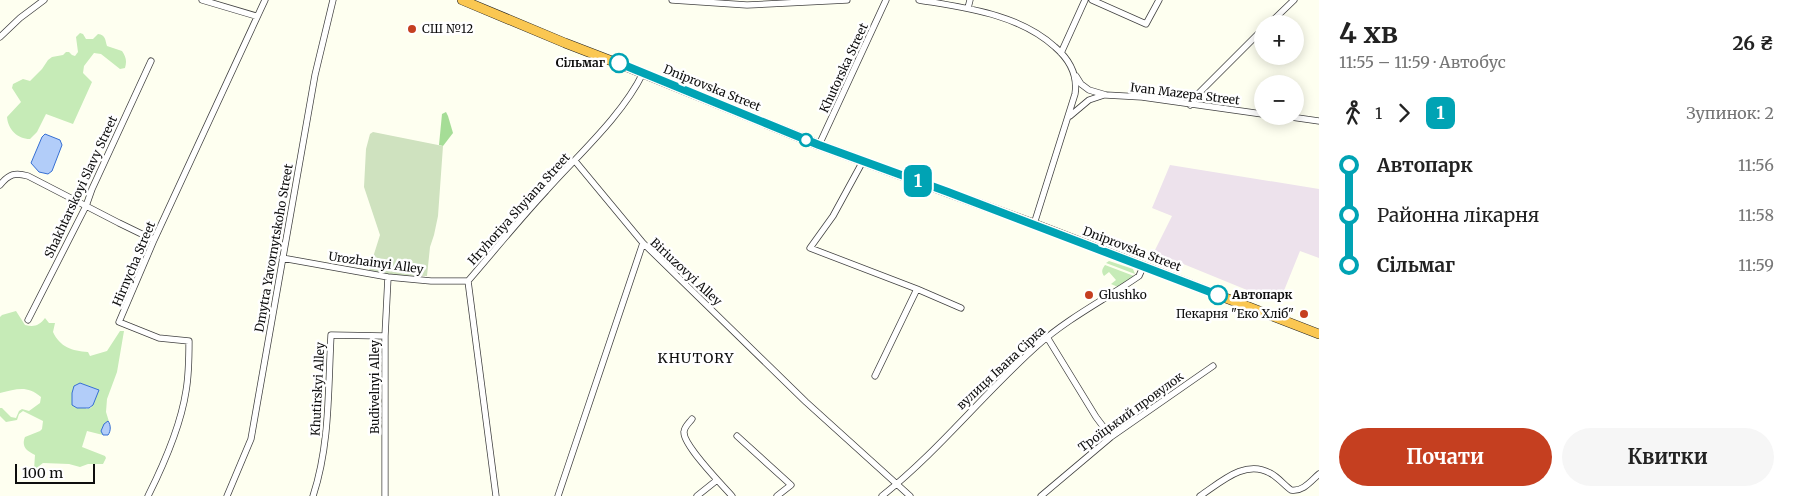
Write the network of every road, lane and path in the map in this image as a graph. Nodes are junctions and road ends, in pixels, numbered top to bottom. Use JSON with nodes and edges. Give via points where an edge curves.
{"nodes":[{"id":1,"x":44,"y":0,"type":"edge"},
{"id":2,"x":202,"y":0,"type":"edge"},
{"id":3,"x":265,"y":0,"type":"edge"},
{"id":4,"x":333,"y":0,"type":"edge"},
{"id":5,"x":462,"y":0,"type":"edge"},
{"id":6,"x":672,"y":0,"type":"edge"},
{"id":7,"x":847,"y":0,"type":"edge"},
{"id":8,"x":886,"y":0,"type":"edge"},
{"id":9,"x":919,"y":0,"type":"edge"},
{"id":10,"x":970,"y":0,"type":"edge"},
{"id":11,"x":1085,"y":0,"type":"edge"},
{"id":12,"x":1092,"y":0,"type":"edge"},
{"id":13,"x":1159,"y":0,"type":"edge"},
{"id":14,"x":1294,"y":0,"type":"edge"},
{"id":15,"x":968,"y":8,"type":"junction"},
{"id":16,"x":1278,"y":15,"type":"edge"},
{"id":17,"x":256,"y":16,"type":"junction"},
{"id":18,"x":0,"y":37,"type":"edge"},
{"id":19,"x":1254,"y":38,"type":"edge"},
{"id":20,"x":1061,"y":52,"type":"junction"},
{"id":21,"x":151,"y":61,"type":"dead end"},
{"id":22,"x":643,"y":73,"type":"junction"},
{"id":23,"x":1075,"y":74,"type":"junction"},
{"id":24,"x":1106,"y":95,"type":"junction"},
{"id":25,"x":1190,"y":105,"type":"junction"},
{"id":26,"x":1254,"y":113,"type":"edge"},
{"id":27,"x":1069,"y":117,"type":"junction"},
{"id":28,"x":1304,"y":118,"type":"edge"},
{"id":29,"x":1319,"y":120,"type":"edge"},
{"id":30,"x":819,"y":145,"type":"junction"},
{"id":31,"x":575,"y":161,"type":"junction"},
{"id":32,"x":863,"y":162,"type":"junction"},
{"id":33,"x":0,"y":185,"type":"edge"},
{"id":34,"x":86,"y":206,"type":"junction"},
{"id":35,"x":1034,"y":224,"type":"junction"},
{"id":36,"x":154,"y":240,"type":"junction"},
{"id":37,"x":643,"y":243,"type":"junction"},
{"id":38,"x":282,"y":258,"type":"junction"},
{"id":39,"x":1143,"y":268,"type":"junction"},
{"id":40,"x":388,"y":277,"type":"junction"},
{"id":41,"x":468,"y":281,"type":"junction"},
{"id":42,"x":917,"y":290,"type":"junction"},
{"id":43,"x":961,"y":308,"type":"dead end"},
{"id":44,"x":28,"y":320,"type":"dead end"},
{"id":45,"x":1319,"y":334,"type":"edge"},
{"id":46,"x":385,"y":336,"type":"junction"},
{"id":47,"x":1047,"y":337,"type":"junction"},
{"id":48,"x":1213,"y":366,"type":"dead end"},
{"id":49,"x":875,"y":376,"type":"dead end"},
{"id":50,"x":692,"y":419,"type":"dead end"},
{"id":51,"x":737,"y":436,"type":"dead end"},
{"id":52,"x":1110,"y":437,"type":"junction"},
{"id":53,"x":1319,"y":474,"type":"edge"},
{"id":54,"x":718,"y":480,"type":"junction"},
{"id":55,"x":897,"y":484,"type":"junction"},
{"id":56,"x":148,"y":496,"type":"edge"},
{"id":57,"x":227,"y":496,"type":"edge"},
{"id":58,"x":313,"y":496,"type":"edge"},
{"id":59,"x":385,"y":496,"type":"edge"},
{"id":60,"x":496,"y":496,"type":"edge"},
{"id":61,"x":558,"y":496,"type":"edge"},
{"id":62,"x":697,"y":496,"type":"edge"},
{"id":63,"x":732,"y":496,"type":"edge"},
{"id":64,"x":777,"y":496,"type":"edge"},
{"id":65,"x":882,"y":496,"type":"edge"},
{"id":66,"x":910,"y":496,"type":"edge"},
{"id":67,"x":1041,"y":496,"type":"edge"},
{"id":68,"x":1200,"y":496,"type":"edge"}],
"edges":[{"from":1,"to":18,"type":"street"},
{"from":2,"to":17,"type":"street"},
{"from":3,"to":17,"type":"street","name":"Hirnycha Street"},
{"from":4,"to":38,"type":"street","name":"Dmytra Yavornytskoho Street","via":[[315,75]]},
{"from":5,"to":22,"type":"highway","name":"Dniprovska Street"},
{"from":6,"to":7,"type":"street","via":[[747,5]]},
{"from":8,"to":30,"type":"street","name":"Khutorska Street"},
{"from":9,"to":15,"type":"street","name":"Ivan Mazepa Street"},
{"from":10,"to":15,"type":"street"},
{"from":11,"to":20,"type":"street"},
{"from":12,"to":13,"type":"street","via":[[1146,24]]},
{"from":14,"to":16,"type":"street"},
{"from":15,"to":20,"type":"street","name":"Ivan Mazepa Street","via":[[1024,26]]},
{"from":17,"to":36,"type":"street","name":"Hirnycha Street"},
{"from":19,"to":25,"type":"street"},
{"from":20,"to":23,"type":"street","name":"Ivan Mazepa Street"},
{"from":21,"to":34,"type":"street","name":"Shakhtarskoyi Slavy Street"},
{"from":22,"to":30,"type":"highway","name":"Dniprovska Street"},
{"from":22,"to":31,"type":"street","name":"Hryhoriya Shyiana Street","via":[[638,84]]},
{"from":23,"to":24,"type":"street","name":"Ivan Mazepa Street","via":[[1085,87]]},
{"from":23,"to":27,"type":"street","via":[[1076,94]]},
{"from":24,"to":25,"type":"street","name":"Ivan Mazepa Street"},
{"from":24,"to":27,"type":"street","name":"Ivan Mazepa Street","via":[[1089,100]]},
{"from":25,"to":26,"type":"street","name":"Ivan Mazepa Street"},
{"from":27,"to":35,"type":"street"},
{"from":28,"to":29,"type":"street"},
{"from":30,"to":32,"type":"highway","name":"Dniprovska Street"},
{"from":31,"to":37,"type":"street"},
{"from":31,"to":41,"type":"street","name":"Hryhoriya Shyiana Street"},
{"from":32,"to":35,"type":"highway","name":"Dniprovska Street"},
{"from":32,"to":42,"type":"street","via":[[833,216],[810,248]]},
{"from":33,"to":34,"type":"street","via":[[11,174],[19,173]]},
{"from":34,"to":36,"type":"street"},
{"from":34,"to":44,"type":"street","name":"Shakhtarskoyi Slavy Street"},
{"from":35,"to":39,"type":"highway","name":"Dniprovska Street"},
{"from":36,"to":56,"type":"street","name":"Hirnycha Street","via":[[119,322],[159,338],[189,341],[189,368],[180,413]]},
{"from":37,"to":55,"type":"street","name":"Biriuzovyi Alley","via":[[806,402]]},
{"from":37,"to":61,"type":"street","name":"Biriuzovyi Alley"},
{"from":38,"to":40,"type":"street","name":"Urozhainyi Alley"},
{"from":38,"to":57,"type":"street","name":"Dmytra Yavornytskoho Street","via":[[250,439]]},
{"from":39,"to":45,"type":"highway","name":"Dniprovska Street"},
{"from":39,"to":47,"type":"street","name":"вулиця Івана Сірка","via":[[1139,276]]},
{"from":40,"to":41,"type":"street","name":"Urozhainyi Alley"},
{"from":40,"to":46,"type":"street","name":"Budivelnyi Alley"},
{"from":41,"to":60,"type":"street","name":"Hryhoriya Shyiana Street"},
{"from":42,"to":43,"type":"street"},
{"from":42,"to":49,"type":"street"},
{"from":46,"to":58,"type":"street","name":"Khutirskyi Alley","via":[[331,336],[325,449]]},
{"from":46,"to":59,"type":"street","name":"Budivelnyi Alley"},
{"from":47,"to":52,"type":"street"},
{"from":47,"to":55,"type":"street","name":"вулиця Івана Сірка"},
{"from":48,"to":52,"type":"street","name":"Троїцький провулок"},
{"from":50,"to":54,"type":"street","via":[[686,426],[685,439]]},
{"from":51,"to":64,"type":"street","via":[[791,485]]},
{"from":52,"to":67,"type":"street","name":"Троїцький провулок"},
{"from":53,"to":68,"type":"street","via":[[1295,491],[1269,472],[1249,468]]},
{"from":54,"to":62,"type":"street"},
{"from":54,"to":63,"type":"street"},
{"from":55,"to":65,"type":"street","name":"вулиця Івана Сірка"},
{"from":55,"to":66,"type":"street","name":"Biriuzovyi Alley"}]}
